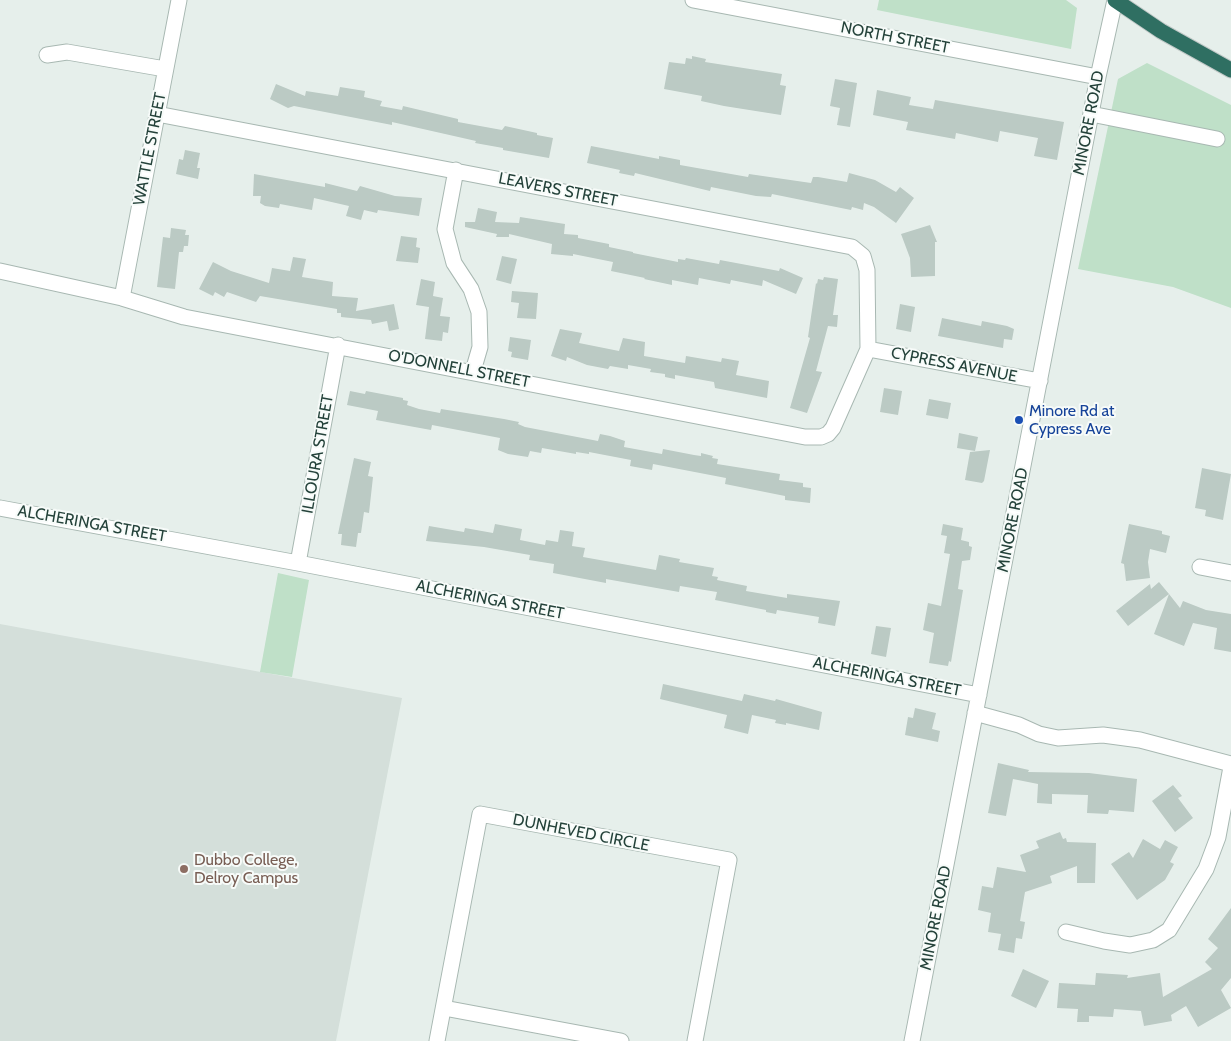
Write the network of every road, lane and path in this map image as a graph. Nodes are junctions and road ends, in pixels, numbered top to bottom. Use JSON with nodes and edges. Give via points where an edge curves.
{"nodes":[{"id":1,"x":179,"y":0,"type":"edge"},
{"id":2,"x":693,"y":0,"type":"edge"},
{"id":3,"x":1115,"y":0,"type":"edge"},
{"id":4,"x":47,"y":54,"type":"dead end"},
{"id":5,"x":165,"y":69,"type":"junction"},
{"id":6,"x":1231,"y":70,"type":"edge"},
{"id":7,"x":1098,"y":77,"type":"junction"},
{"id":8,"x":156,"y":114,"type":"junction"},
{"id":9,"x":1091,"y":114,"type":"junction"},
{"id":10,"x":1217,"y":139,"type":"dead end"},
{"id":11,"x":456,"y":170,"type":"junction"},
{"id":12,"x":0,"y":271,"type":"edge"},
{"id":13,"x":122,"y":298,"type":"junction"},
{"id":14,"x":338,"y":345,"type":"junction"},
{"id":15,"x":868,"y":349,"type":"junction"},
{"id":16,"x":473,"y":371,"type":"junction"},
{"id":17,"x":1040,"y":381,"type":"junction"},
{"id":18,"x":0,"y":508,"type":"edge"},
{"id":19,"x":298,"y":562,"type":"junction"},
{"id":20,"x":1200,"y":567,"type":"dead end"},
{"id":21,"x":1231,"y":573,"type":"edge"},
{"id":22,"x":979,"y":695,"type":"junction"},
{"id":23,"x":975,"y":713,"type":"junction"},
{"id":24,"x":1231,"y":765,"type":"edge"},
{"id":25,"x":1066,"y":932,"type":"dead end"},
{"id":26,"x":444,"y":1008,"type":"junction"},
{"id":27,"x":437,"y":1041,"type":"edge"},
{"id":28,"x":620,"y":1041,"type":"edge"},
{"id":29,"x":695,"y":1041,"type":"edge"},
{"id":30,"x":912,"y":1041,"type":"edge"}],
"edges":[{"from":1,"to":5,"type":"street","name":"WATTLE STREET"},
{"from":2,"to":7,"type":"street","name":"NORTH STREET"},
{"from":3,"to":6,"type":"highway","via":[[1161,31]]},
{"from":3,"to":7,"type":"street","name":"MINORE ROAD"},
{"from":4,"to":5,"type":"street","via":[[67,52]]},
{"from":5,"to":8,"type":"street","name":"WATTLE STREET"},
{"from":7,"to":9,"type":"street","name":"MINORE ROAD"},
{"from":8,"to":11,"type":"street","name":"LEAVERS STREET"},
{"from":8,"to":13,"type":"street","name":"WATTLE STREET"},
{"from":9,"to":10,"type":"street"},
{"from":9,"to":17,"type":"street","name":"MINORE ROAD"},
{"from":11,"to":15,"type":"street","name":"LEAVERS STREET","via":[[852,247],[863,256],[867,270]]},
{"from":11,"to":16,"type":"street","via":[[445,228],[454,263],[472,288],[479,312],[480,347]]},
{"from":12,"to":13,"type":"street","name":"O'DONNELL STREET"},
{"from":13,"to":14,"type":"street","name":"O'DONNELL STREET","via":[[184,317]]},
{"from":14,"to":16,"type":"street","name":"O'DONNELL STREET"},
{"from":14,"to":19,"type":"street","name":"ILLOURA STREET"},
{"from":15,"to":16,"type":"street","name":"O'DONNELL STREET","via":[[834,428],[828,434],[814,437]]},
{"from":15,"to":17,"type":"street","name":"CYPRESS AVENUE"},
{"from":17,"to":22,"type":"street","name":"MINORE ROAD"},
{"from":18,"to":19,"type":"street","name":"ALCHERINGA STREET"},
{"from":19,"to":22,"type":"street","name":"ALCHERINGA STREET"},
{"from":20,"to":21,"type":"street"},
{"from":22,"to":23,"type":"street","name":"MINORE ROAD"},
{"from":23,"to":24,"type":"street","via":[[1058,738],[1103,735],[1140,740]]},
{"from":23,"to":30,"type":"street","name":"MINORE ROAD"},
{"from":24,"to":25,"type":"street","via":[[1218,837],[1206,869],[1169,930],[1153,940],[1130,945]]},
{"from":26,"to":27,"type":"street","name":"DUNHEVED CIRCLE"},
{"from":26,"to":28,"type":"street"},
{"from":26,"to":29,"type":"street","name":"DUNHEVED CIRCLE","via":[[480,814],[729,860]]}]}
